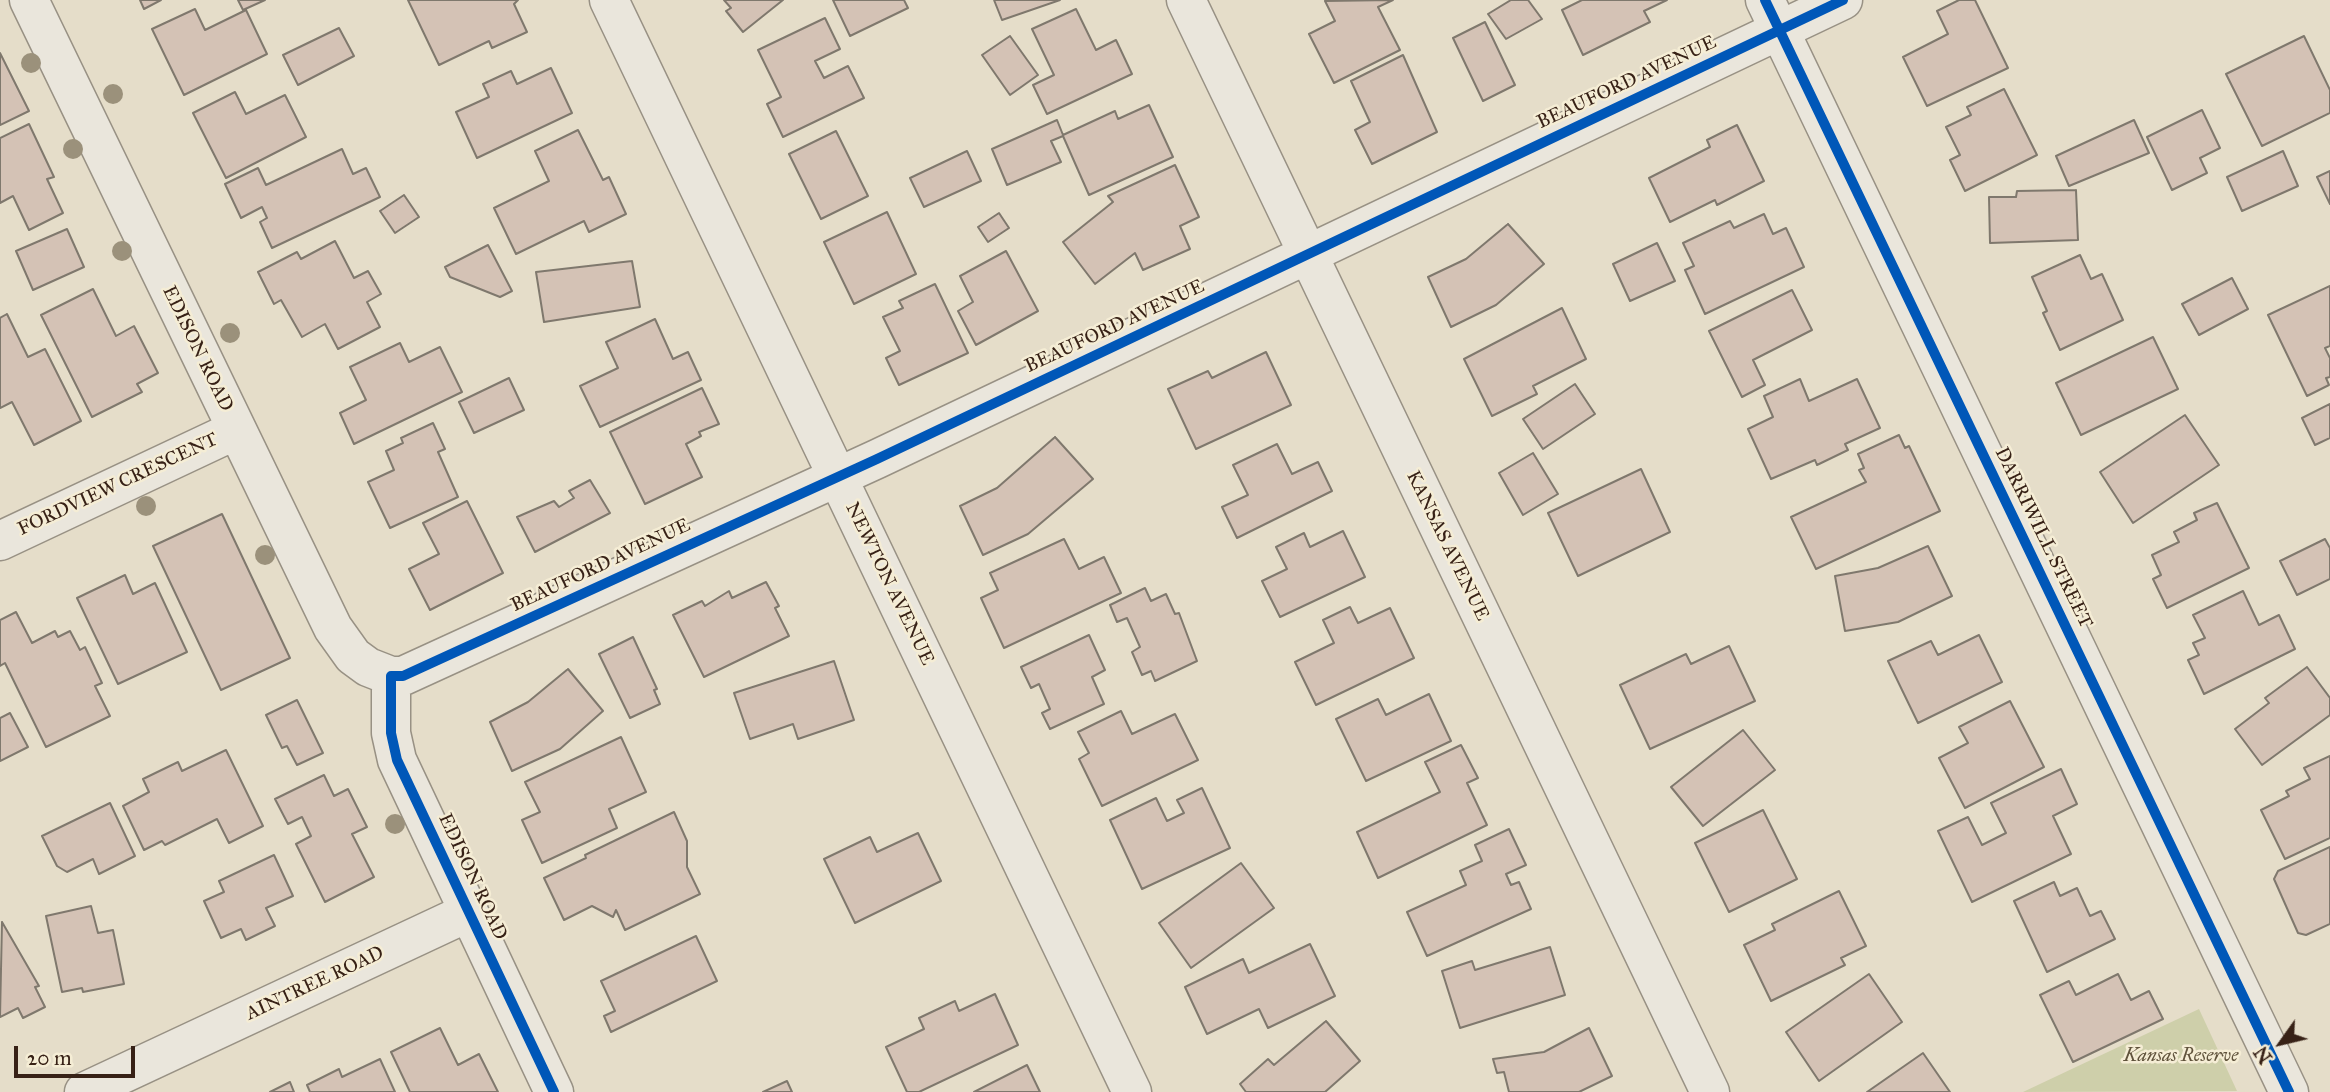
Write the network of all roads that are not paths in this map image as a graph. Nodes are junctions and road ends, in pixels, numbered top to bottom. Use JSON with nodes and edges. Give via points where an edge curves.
{"nodes":[{"id":1,"x":29,"y":0,"type":"edge"},
{"id":2,"x":609,"y":0,"type":"edge"},
{"id":3,"x":1186,"y":0,"type":"edge"},
{"id":4,"x":1843,"y":0,"type":"edge"},
{"id":5,"x":1772,"y":15,"type":"edge"},
{"id":6,"x":1307,"y":254,"type":"junction"},
{"id":7,"x":236,"y":430,"type":"junction"},
{"id":8,"x":838,"y":477,"type":"junction"},
{"id":9,"x":0,"y":541,"type":"edge"},
{"id":10,"x":394,"y":677,"type":"junction"},
{"id":11,"x":469,"y":912,"type":"junction"},
{"id":12,"x":84,"y":1092,"type":"edge"},
{"id":13,"x":554,"y":1092,"type":"edge"},
{"id":14,"x":1132,"y":1092,"type":"edge"},
{"id":15,"x":1710,"y":1092,"type":"edge"},
{"id":16,"x":2288,"y":1092,"type":"edge"}],
"edges":[{"from":1,"to":7,"type":"street","name":"EDISON ROAD"},
{"from":2,"to":8,"type":"street","name":"NEWTON AVENUE"},
{"from":3,"to":6,"type":"street","name":"KANSAS AVENUE"},
{"from":4,"to":5,"type":"street","name":"BEAUFORD AVENUE"},
{"from":5,"to":6,"type":"street","name":"BEAUFORD AVENUE"},
{"from":5,"to":16,"type":"street","name":"DARRIWILL STREET"},
{"from":6,"to":8,"type":"street","name":"BEAUFORD AVENUE"},
{"from":6,"to":15,"type":"street","name":"KANSAS AVENUE"},
{"from":7,"to":9,"type":"street","name":"FORDVIEW CRESCENT"},
{"from":7,"to":10,"type":"street","name":"EDISON ROAD","via":[[332,628],[353,656]]},
{"from":8,"to":10,"type":"street","name":"BEAUFORD AVENUE"},
{"from":8,"to":14,"type":"street","name":"NEWTON AVENUE"},
{"from":10,"to":11,"type":"street","name":"EDISON ROAD","via":[[391,733],[397,760]]},
{"from":11,"to":12,"type":"street","name":"AINTREE ROAD"},
{"from":11,"to":13,"type":"street","name":"EDISON ROAD"}]}
